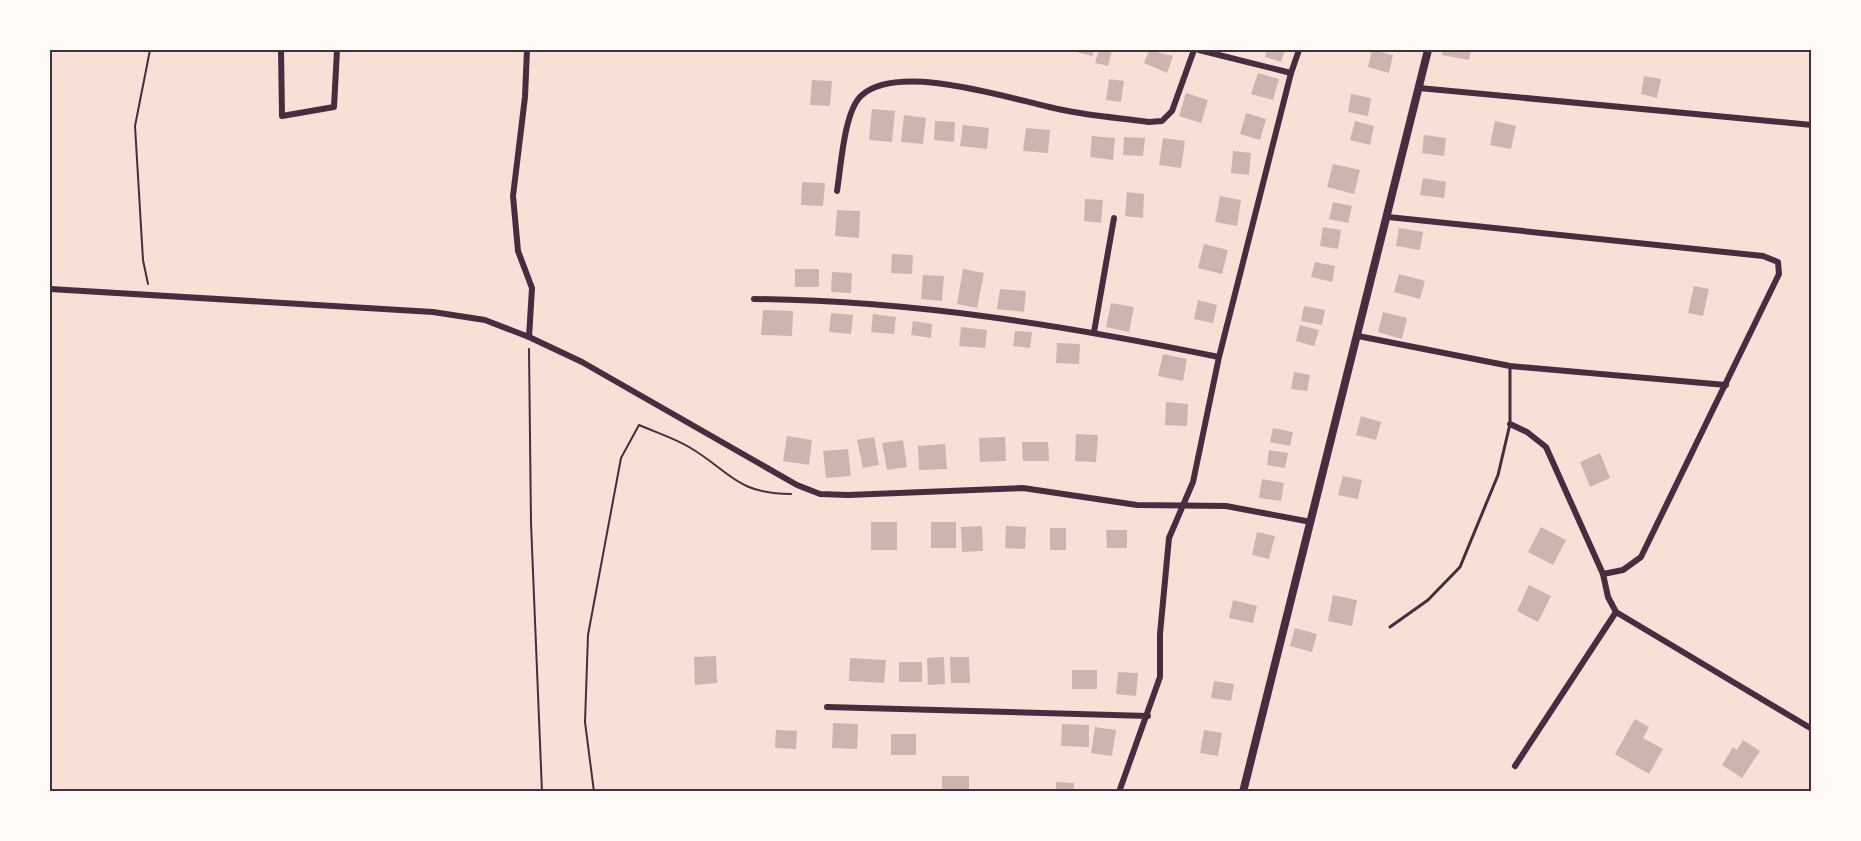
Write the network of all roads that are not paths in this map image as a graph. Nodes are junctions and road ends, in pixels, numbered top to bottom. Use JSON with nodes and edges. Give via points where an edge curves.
{"nodes":[{"id":1,"x":281,"y":50,"type":"edge"},
{"id":2,"x":337,"y":50,"type":"edge"},
{"id":3,"x":527,"y":50,"type":"edge"},
{"id":4,"x":1194,"y":50,"type":"edge"},
{"id":5,"x":1199,"y":50,"type":"edge"},
{"id":6,"x":1299,"y":50,"type":"edge"},
{"id":7,"x":1428,"y":50,"type":"edge"},
{"id":8,"x":1291,"y":73,"type":"junction"},
{"id":9,"x":1419,"y":88,"type":"junction"},
{"id":10,"x":1812,"y":125,"type":"edge"},
{"id":11,"x":837,"y":191,"type":"dead end"},
{"id":12,"x":1388,"y":217,"type":"junction"},
{"id":13,"x":1114,"y":218,"type":"dead end"},
{"id":14,"x":50,"y":289,"type":"edge"},
{"id":15,"x":754,"y":299,"type":"dead end"},
{"id":16,"x":1094,"y":332,"type":"junction"},
{"id":17,"x":1358,"y":336,"type":"junction"},
{"id":18,"x":529,"y":337,"type":"junction"},
{"id":19,"x":1219,"y":357,"type":"junction"},
{"id":20,"x":1510,"y":366,"type":"junction"},
{"id":21,"x":1726,"y":385,"type":"junction"},
{"id":22,"x":1510,"y":424,"type":"junction"},
{"id":23,"x":1185,"y":504,"type":"junction"},
{"id":24,"x":1311,"y":522,"type":"junction"},
{"id":25,"x":1603,"y":574,"type":"junction"},
{"id":26,"x":1616,"y":612,"type":"junction"},
{"id":27,"x":1390,"y":627,"type":"dead end"},
{"id":28,"x":827,"y":706,"type":"dead end"},
{"id":29,"x":1148,"y":716,"type":"junction"},
{"id":30,"x":1812,"y":729,"type":"edge"},
{"id":31,"x":1515,"y":766,"type":"dead end"},
{"id":32,"x":1119,"y":792,"type":"edge"},
{"id":33,"x":1243,"y":792,"type":"edge"}],
"edges":[{"from":1,"to":2,"type":"street","via":[[282,117],[334,107]]},
{"from":3,"to":18,"type":"street","via":[[513,196],[518,251],[532,288]]},
{"from":4,"to":11,"type":"street","via":[[1172,111],[1162,121],[1149,123],[941,84],[905,81],[875,88],[862,95],[852,109]]},
{"from":5,"to":8,"type":"street"},
{"from":6,"to":8,"type":"street"},
{"from":7,"to":9,"type":"main road"},
{"from":8,"to":19,"type":"street"},
{"from":9,"to":10,"type":"street"},
{"from":9,"to":12,"type":"main road"},
{"from":12,"to":17,"type":"main road"},
{"from":12,"to":21,"type":"street","via":[[1763,256],[1778,262],[1779,274]]},
{"from":13,"to":16,"type":"street"},
{"from":14,"to":18,"type":"street","via":[[433,312],[484,320]]},
{"from":15,"to":16,"type":"street","via":[[919,307]]},
{"from":16,"to":19,"type":"street"},
{"from":17,"to":20,"type":"street"},
{"from":17,"to":24,"type":"main road"},
{"from":18,"to":23,"type":"street","via":[[582,362],[797,485],[820,494],[1023,488],[1137,505]]},
{"from":19,"to":23,"type":"street"},
{"from":20,"to":21,"type":"street"},
{"from":20,"to":22,"type":"lane"},
{"from":21,"to":25,"type":"street","via":[[1641,557],[1623,570]]},
{"from":22,"to":25,"type":"street","via":[[1546,447]]},
{"from":22,"to":27,"type":"lane","via":[[1498,475],[1460,567],[1428,600]]},
{"from":23,"to":24,"type":"street","via":[[1226,506]]},
{"from":23,"to":29,"type":"street","via":[[1169,538],[1160,677]]},
{"from":24,"to":33,"type":"main road"},
{"from":25,"to":26,"type":"street"},
{"from":26,"to":30,"type":"street"},
{"from":26,"to":31,"type":"street"},
{"from":28,"to":29,"type":"street"},
{"from":29,"to":32,"type":"street"}]}
